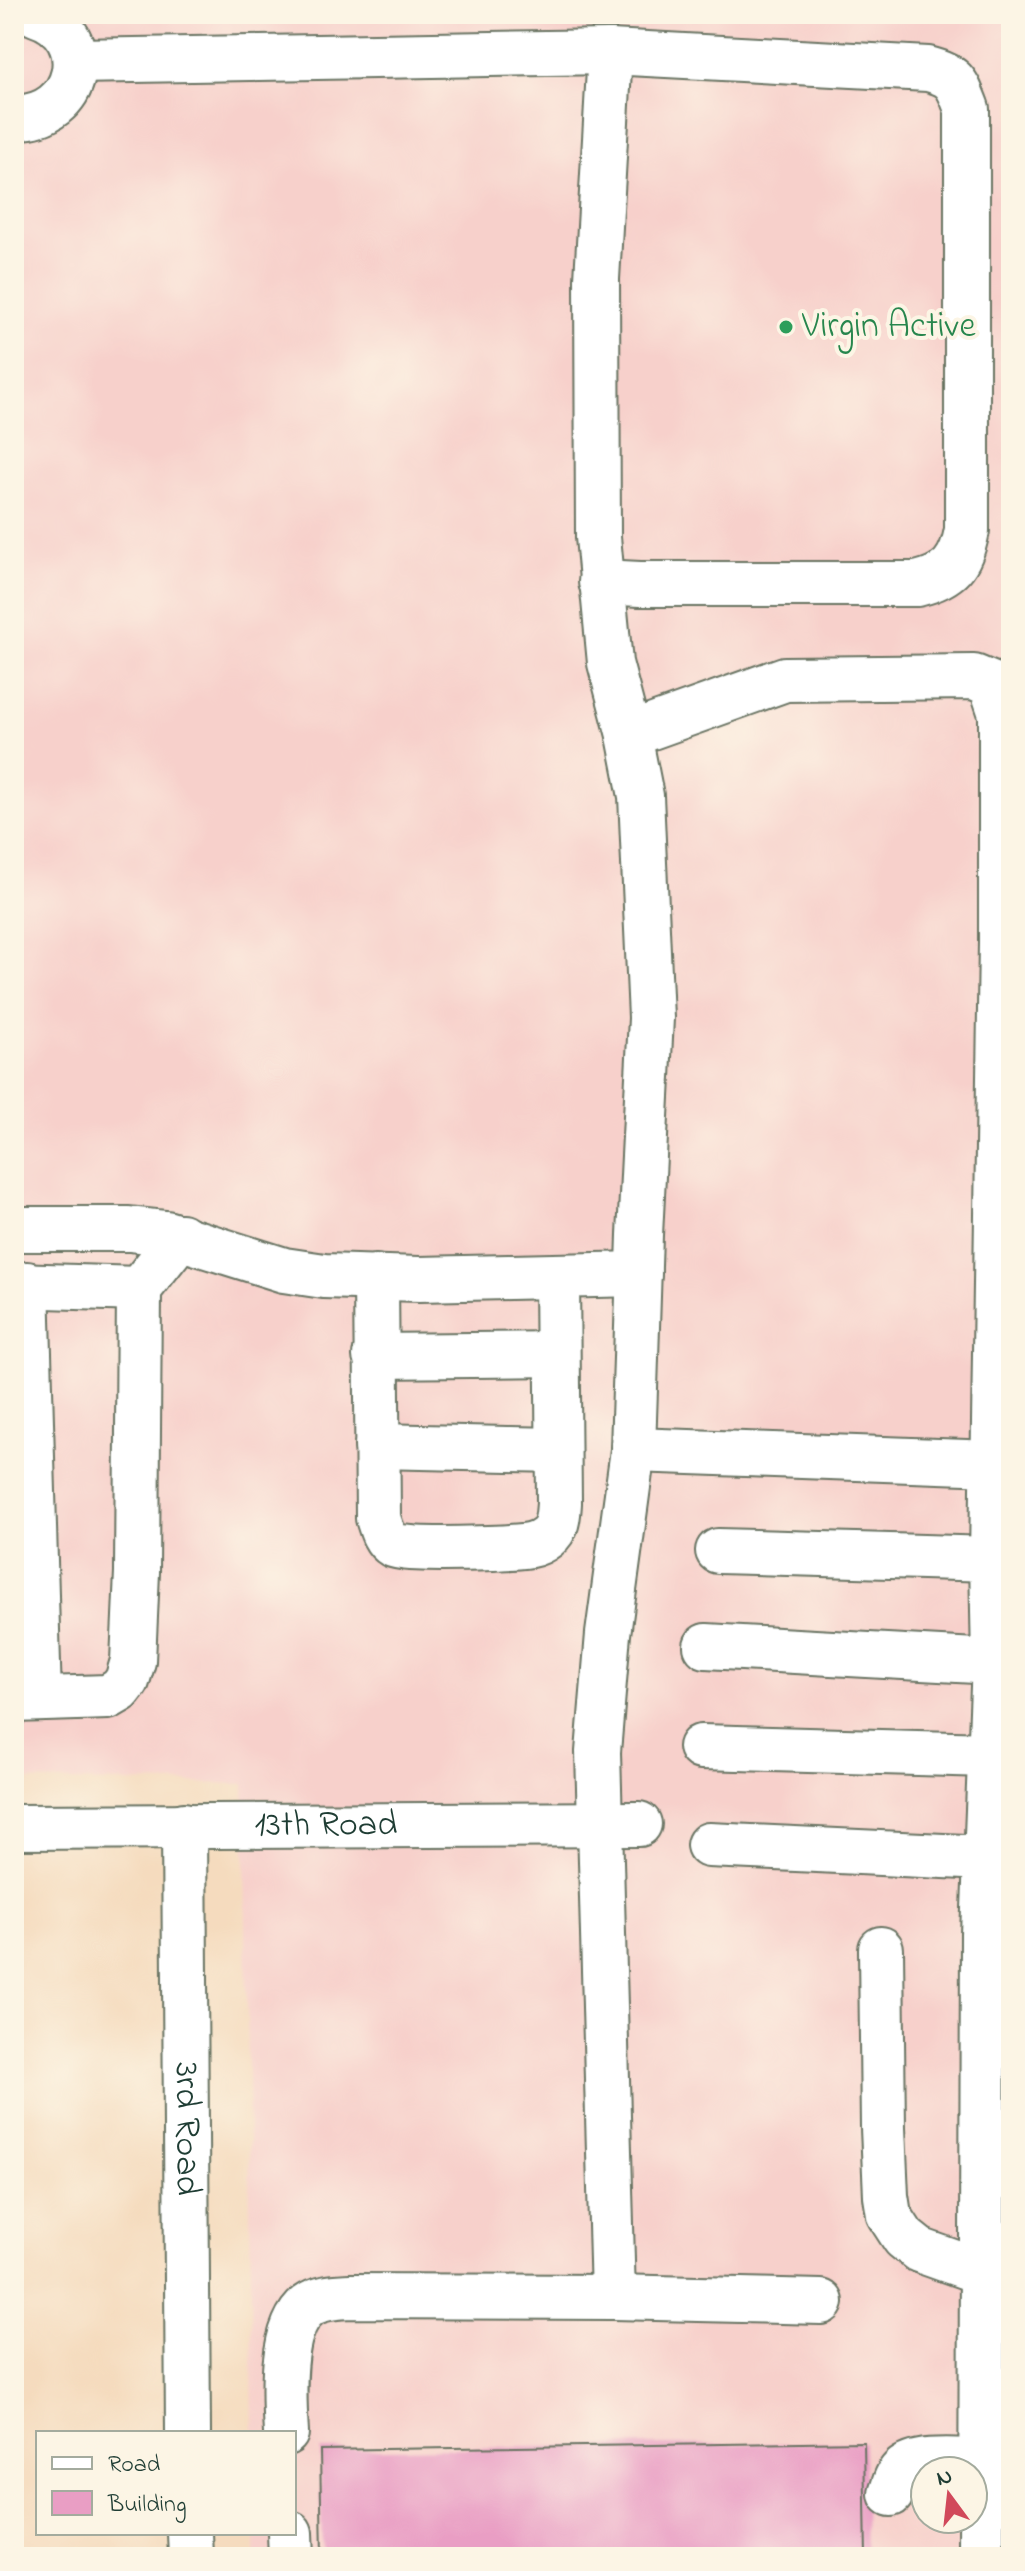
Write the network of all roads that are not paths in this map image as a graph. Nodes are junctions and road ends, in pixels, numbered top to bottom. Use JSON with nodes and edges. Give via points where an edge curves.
{"nodes":[{"id":1,"x":60,"y":37,"type":"edge"},
{"id":2,"x":610,"y":52,"type":"junction"},
{"id":3,"x":14,"y":117,"type":"edge"},
{"id":4,"x":601,"y":582,"type":"junction"},
{"id":5,"x":629,"y":735,"type":"junction"},
{"id":6,"x":14,"y":1229,"type":"edge"},
{"id":7,"x":181,"y":1236,"type":"junction"},
{"id":8,"x":639,"y":1274,"type":"junction"},
{"id":9,"x":557,"y":1276,"type":"junction"},
{"id":10,"x":376,"y":1277,"type":"junction"},
{"id":11,"x":21,"y":1285,"type":"edge"},
{"id":12,"x":139,"y":1289,"type":"junction"},
{"id":13,"x":557,"y":1354,"type":"junction"},
{"id":14,"x":375,"y":1356,"type":"junction"},
{"id":15,"x":377,"y":1446,"type":"junction"},
{"id":16,"x":558,"y":1450,"type":"junction"},
{"id":17,"x":633,"y":1450,"type":"junction"},
{"id":18,"x":994,"y":1463,"type":"junction"},
{"id":19,"x":718,"y":1551,"type":"dead end"},
{"id":20,"x":992,"y":1559,"type":"junction"},
{"id":21,"x":706,"y":1646,"type":"dead end"},
{"id":22,"x":994,"y":1662,"type":"junction"},
{"id":23,"x":27,"y":1700,"type":"edge"},
{"id":24,"x":701,"y":1747,"type":"dead end"},
{"id":25,"x":990,"y":1755,"type":"junction"},
{"id":26,"x":619,"y":1824,"type":"junction"},
{"id":27,"x":184,"y":1825,"type":"junction"},
{"id":28,"x":14,"y":1827,"type":"edge"},
{"id":29,"x":709,"y":1845,"type":"dead end"},
{"id":30,"x":986,"y":1858,"type":"junction"},
{"id":31,"x":881,"y":1949,"type":"dead end"},
{"id":32,"x":981,"y":2272,"type":"junction"},
{"id":33,"x":613,"y":2297,"type":"junction"},
{"id":34,"x":821,"y":2302,"type":"dead end"},
{"id":35,"x":188,"y":2431,"type":"edge"},
{"id":36,"x":286,"y":2431,"type":"edge"},
{"id":37,"x":980,"y":2455,"type":"edge"},
{"id":38,"x":909,"y":2465,"type":"edge"},
{"id":39,"x":891,"y":2494,"type":"dead end"},
{"id":40,"x":190,"y":2535,"type":"edge"},
{"id":41,"x":290,"y":2535,"type":"edge"},
{"id":42,"x":981,"y":2535,"type":"edge"},
{"id":43,"x":191,"y":2557,"type":"edge"},
{"id":44,"x":291,"y":2557,"type":"edge"},
{"id":45,"x":981,"y":2557,"type":"edge"}],
"edges":[{"from":1,"to":2,"type":"street","via":[[309,26],[388,54]]},
{"from":1,"to":3,"type":"street","via":[[71,87],[55,107],[30,118]]},
{"from":2,"to":4,"type":"street","via":[[597,279]]},
{"from":2,"to":4,"type":"street","via":[[928,69],[957,81],[967,109],[967,530],[957,562],[940,576],[917,584]]},
{"from":4,"to":5,"type":"street","via":[[610,663]]},
{"from":5,"to":8,"type":"street","via":[[641,796],[651,1018]]},
{"from":5,"to":18,"type":"street","via":[[785,679],[974,677],[991,684],[1001,714]]},
{"from":6,"to":7,"type":"street","via":[[129,1229]]},
{"from":7,"to":10,"type":"street","via":[[284,1270]]},
{"from":7,"to":12,"type":"street"},
{"from":8,"to":9,"type":"street"},
{"from":8,"to":17,"type":"street"},
{"from":9,"to":10,"type":"street"},
{"from":9,"to":13,"type":"street"},
{"from":10,"to":14,"type":"street"},
{"from":11,"to":12,"type":"street"},
{"from":11,"to":23,"type":"street"},
{"from":12,"to":23,"type":"street","via":[[133,1661],[127,1681],[108,1697]]},
{"from":13,"to":14,"type":"street"},
{"from":13,"to":16,"type":"street"},
{"from":14,"to":15,"type":"street"},
{"from":15,"to":16,"type":"street"},
{"from":15,"to":16,"type":"street","via":[[382,1532],[395,1547],[414,1548],[523,1546],[545,1539],[558,1522]]},
{"from":17,"to":18,"type":"street"},
{"from":17,"to":26,"type":"street","via":[[598,1752]]},
{"from":18,"to":20,"type":"street"},
{"from":19,"to":20,"type":"street"},
{"from":20,"to":22,"type":"street"},
{"from":21,"to":22,"type":"street"},
{"from":22,"to":25,"type":"street"},
{"from":24,"to":25,"type":"street"},
{"from":25,"to":30,"type":"street"},
{"from":26,"to":27,"type":"street","name":"13th Road"},
{"from":26,"to":33,"type":"street"},
{"from":27,"to":28,"type":"street","name":"13th Road"},
{"from":27,"to":35,"type":"street","name":"3rd Road"},
{"from":29,"to":30,"type":"street"},
{"from":30,"to":32,"type":"street"},
{"from":31,"to":32,"type":"street","via":[[889,2215],[919,2250]]},
{"from":32,"to":37,"type":"street"},
{"from":33,"to":34,"type":"street"},
{"from":33,"to":36,"type":"street","via":[[351,2296],[310,2304],[290,2331]]},
{"from":38,"to":39,"type":"street","via":[[898,2473]]},
{"from":40,"to":43,"type":"street"},
{"from":41,"to":44,"type":"street"},
{"from":42,"to":45,"type":"street"}]}
